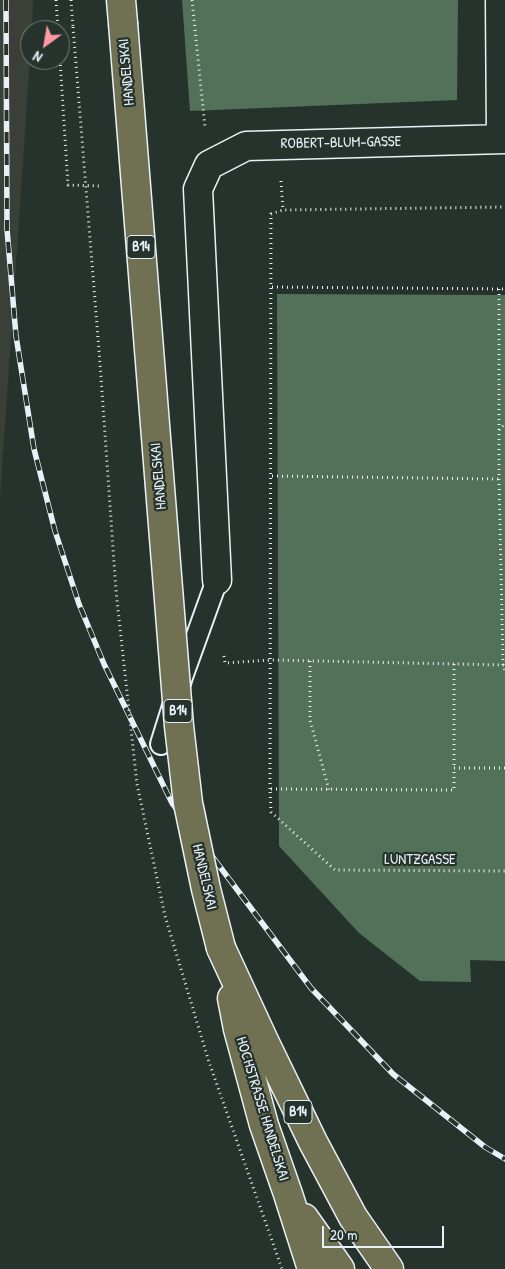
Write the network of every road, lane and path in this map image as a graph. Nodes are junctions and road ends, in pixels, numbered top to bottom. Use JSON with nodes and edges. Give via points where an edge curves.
{"nodes":[{"id":1,"x":56,"y":0,"type":"edge"},
{"id":2,"x":72,"y":0,"type":"edge"},
{"id":3,"x":192,"y":0,"type":"edge"},
{"id":4,"x":500,"y":0,"type":"edge"},
{"id":5,"x":122,"y":11,"type":"edge"},
{"id":6,"x":57,"y":20,"type":"edge"},
{"id":7,"x":73,"y":28,"type":"dead end"},
{"id":8,"x":61,"y":70,"type":"edge"},
{"id":9,"x":503,"y":139,"type":"edge"},
{"id":10,"x":209,"y":165,"type":"junction"},
{"id":11,"x":68,"y":176,"type":"dead end"},
{"id":12,"x":505,"y":207,"type":"edge"},
{"id":13,"x":272,"y":287,"type":"junction"},
{"id":14,"x":499,"y":289,"type":"junction"},
{"id":15,"x":505,"y":289,"type":"edge"},
{"id":16,"x":505,"y":424,"type":"edge"},
{"id":17,"x":499,"y":431,"type":"junction"},
{"id":18,"x":271,"y":476,"type":"junction"},
{"id":19,"x":498,"y":479,"type":"junction"},
{"id":20,"x":216,"y":580,"type":"joint"},
{"id":21,"x":271,"y":660,"type":"junction"},
{"id":22,"x":310,"y":660,"type":"junction"},
{"id":23,"x":225,"y":662,"type":"dead end"},
{"id":24,"x":454,"y":664,"type":"junction"},
{"id":25,"x":504,"y":665,"type":"edge"},
{"id":26,"x":505,"y":671,"type":"edge"},
{"id":27,"x":160,"y":744,"type":"dead end"},
{"id":28,"x":454,"y":768,"type":"junction"},
{"id":29,"x":505,"y":768,"type":"edge"},
{"id":30,"x":270,"y":789,"type":"junction"},
{"id":31,"x":329,"y":790,"type":"junction"},
{"id":32,"x":505,"y":872,"type":"edge"},
{"id":33,"x":221,"y":948,"type":"junction"},
{"id":34,"x":288,"y":1194,"type":"junction"},
{"id":35,"x":312,"y":1269,"type":"edge"},
{"id":36,"x":340,"y":1269,"type":"edge"},
{"id":37,"x":389,"y":1269,"type":"edge"}],
"edges":[{"from":1,"to":6,"type":"path"},
{"from":2,"to":7,"type":"path"},
{"from":3,"to":10,"type":"path"},
{"from":4,"to":9,"type":"street"},
{"from":5,"to":33,"type":"highway","name":"HANDELSKAI","number":"B14","bridge":true,"via":[[179,726],[188,803]]},
{"from":8,"to":11,"type":"path"},
{"from":9,"to":10,"type":"street","name":"ROBERT-BLUM-GASSE","via":[[246,146]]},
{"from":10,"to":20,"type":"street","via":[[198,189]]},
{"from":12,"to":13,"type":"path","via":[[282,210],[271,214]]},
{"from":13,"to":14,"type":"path"},
{"from":13,"to":18,"type":"path"},
{"from":14,"to":15,"type":"path"},
{"from":14,"to":17,"type":"path"},
{"from":16,"to":17,"type":"path"},
{"from":17,"to":19,"type":"path"},
{"from":18,"to":19,"type":"path"},
{"from":18,"to":21,"type":"path"},
{"from":19,"to":25,"type":"path"},
{"from":20,"to":27,"type":"lane"},
{"from":21,"to":22,"type":"path"},
{"from":21,"to":23,"type":"path"},
{"from":21,"to":30,"type":"path"},
{"from":22,"to":24,"type":"path"},
{"from":22,"to":31,"type":"path","via":[[310,720]]},
{"from":24,"to":25,"type":"path"},
{"from":24,"to":28,"type":"path"},
{"from":25,"to":26,"type":"path"},
{"from":28,"to":29,"type":"path"},
{"from":28,"to":31,"type":"path","via":[[454,790]]},
{"from":30,"to":31,"type":"path"},
{"from":30,"to":32,"type":"path","name":"LUNTZGASSE","via":[[271,812],[335,870]]},
{"from":33,"to":34,"type":"highway","name":"HOCHSTRASSE HANDELSKAI","number":"B14","via":[[238,1029],[264,1125]]},
{"from":33,"to":37,"type":"highway","number":"B14","via":[[313,1142],[353,1217]]},
{"from":34,"to":35,"type":"highway","name":"HOCHSTRASSE HANDELSKAI","number":"B14"},
{"from":34,"to":36,"type":"highway"}]}
